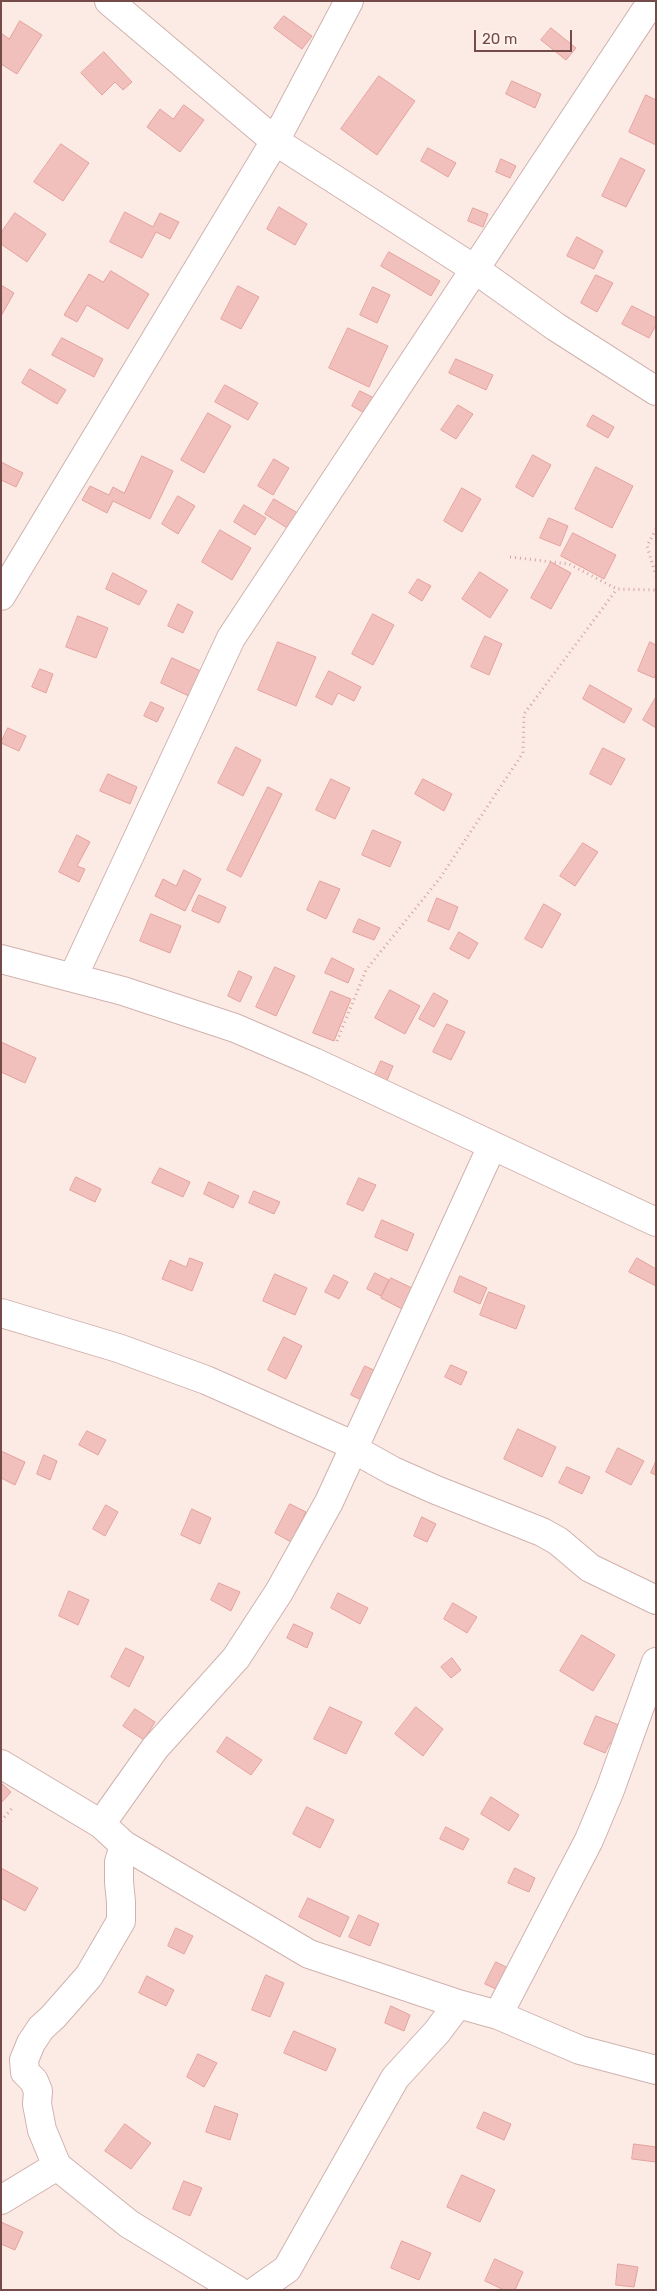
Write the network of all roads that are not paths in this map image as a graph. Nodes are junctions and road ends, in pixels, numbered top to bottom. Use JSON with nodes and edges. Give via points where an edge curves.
{"nodes":[{"id":1,"x":109,"y":1,"type":"edge"},
{"id":2,"x":349,"y":1,"type":"edge"},
{"id":3,"x":652,"y":1,"type":"edge"},
{"id":4,"x":276,"y":141,"type":"junction"},
{"id":5,"x":476,"y":270,"type":"junction"},
{"id":6,"x":656,"y":391,"type":"edge"},
{"id":7,"x":1,"y":596,"type":"edge"},
{"id":8,"x":1,"y":959,"type":"edge"},
{"id":9,"x":73,"y":977,"type":"junction"},
{"id":10,"x":492,"y":1146,"type":"junction"},
{"id":11,"x":656,"y":1222,"type":"edge"},
{"id":12,"x":1,"y":1313,"type":"edge"},
{"id":13,"x":355,"y":1446,"type":"junction"},
{"id":14,"x":656,"y":1600,"type":"edge"},
{"id":15,"x":656,"y":1662,"type":"edge"},
{"id":16,"x":1,"y":1764,"type":"edge"},
{"id":17,"x":101,"y":1824,"type":"junction"},
{"id":18,"x":124,"y":1845,"type":"junction"},
{"id":19,"x":458,"y":2004,"type":"junction"},
{"id":20,"x":498,"y":2015,"type":"junction"},
{"id":21,"x":656,"y":2070,"type":"edge"},
{"id":22,"x":56,"y":2166,"type":"junction"},
{"id":23,"x":1,"y":2200,"type":"edge"},
{"id":24,"x":237,"y":2290,"type":"edge"},
{"id":25,"x":257,"y":2290,"type":"edge"}],
"edges":[{"from":1,"to":4,"type":"street"},
{"from":2,"to":4,"type":"street"},
{"from":3,"to":5,"type":"street"},
{"from":4,"to":5,"type":"street"},
{"from":4,"to":7,"type":"street"},
{"from":5,"to":6,"type":"street","via":[[556,327]]},
{"from":5,"to":9,"type":"street","via":[[232,638]]},
{"from":8,"to":9,"type":"street"},
{"from":9,"to":10,"type":"street","via":[[235,1028]]},
{"from":10,"to":11,"type":"street"},
{"from":10,"to":13,"type":"street"},
{"from":12,"to":13,"type":"street","via":[[118,1348],[206,1380]]},
{"from":13,"to":14,"type":"street","via":[[359,1452],[393,1471],[542,1532],[590,1568]]},
{"from":13,"to":17,"type":"street","via":[[329,1502],[279,1592],[236,1658],[155,1748]]},
{"from":15,"to":20,"type":"street","via":[[589,1840]]},
{"from":16,"to":17,"type":"street"},
{"from":17,"to":18,"type":"street"},
{"from":18,"to":19,"type":"street","via":[[309,1954]]},
{"from":18,"to":22,"type":"street","via":[[118,1882],[121,1920],[89,1976],[41,2028],[24,2060],[25,2072],[38,2091],[42,2130]]},
{"from":19,"to":20,"type":"street"},
{"from":19,"to":25,"type":"street","via":[[395,2078],[287,2269]]},
{"from":20,"to":21,"type":"street","via":[[580,2050]]},
{"from":22,"to":23,"type":"street"},
{"from":22,"to":24,"type":"street","via":[[129,2224]]}]}
